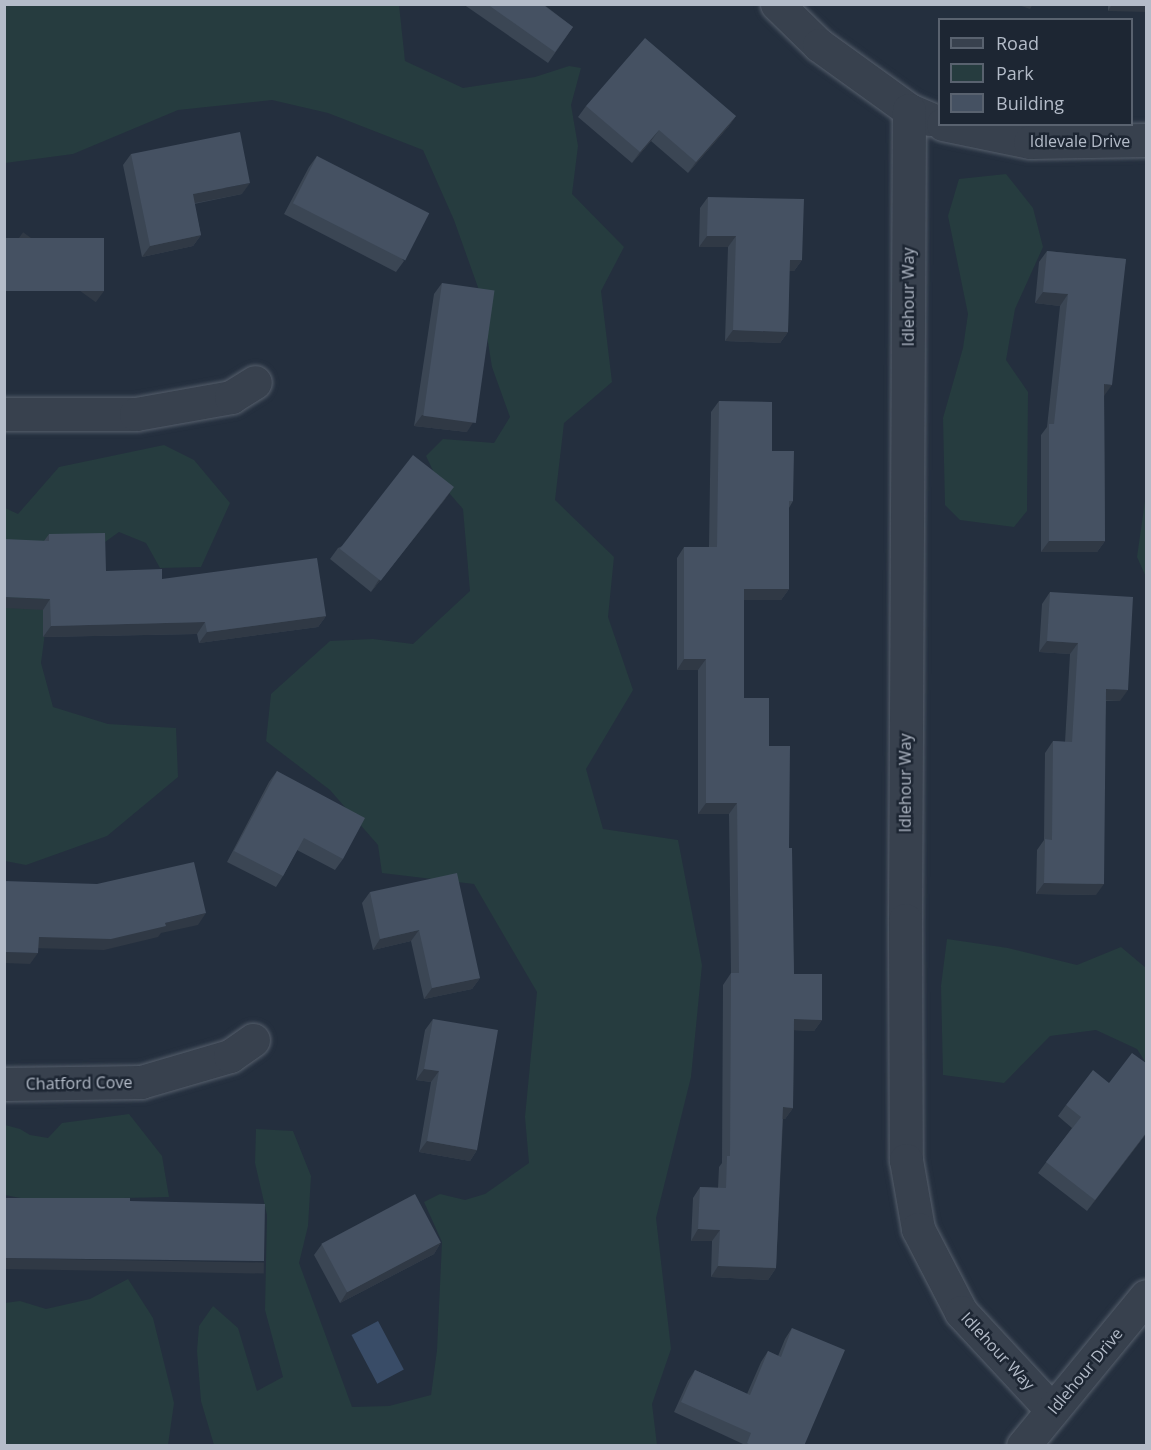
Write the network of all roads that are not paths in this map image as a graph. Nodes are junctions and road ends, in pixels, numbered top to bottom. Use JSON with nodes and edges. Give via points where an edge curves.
{"nodes":[{"id":1,"x":777,"y":4,"type":"edge"},
{"id":2,"x":909,"y":110,"type":"junction"},
{"id":3,"x":938,"y":123,"type":"edge"},
{"id":4,"x":951,"y":126,"type":"edge"},
{"id":5,"x":1146,"y":140,"type":"edge"},
{"id":6,"x":255,"y":382,"type":"dead end"},
{"id":7,"x":4,"y":414,"type":"edge"},
{"id":8,"x":253,"y":1040,"type":"dead end"},
{"id":9,"x":4,"y":1084,"type":"edge"},
{"id":10,"x":1146,"y":1296,"type":"edge"},
{"id":11,"x":1052,"y":1410,"type":"junction"},
{"id":12,"x":1023,"y":1446,"type":"edge"}],
"edges":[{"from":1,"to":2,"type":"street","name":"Idlevale Drive","via":[[819,45]]},
{"from":2,"to":3,"type":"street","name":"Idlevale Drive"},
{"from":2,"to":11,"type":"street","name":"Idlehour Way","via":[[906,1160],[918,1229],[961,1312]]},
{"from":4,"to":5,"type":"street","name":"Idlevale Drive","via":[[1030,142]]},
{"from":6,"to":7,"type":"street","via":[[231,397],[136,414]]},
{"from":8,"to":9,"type":"street","name":"Chatford Cove","via":[[230,1056],[141,1082]]},
{"from":10,"to":11,"type":"street","name":"Idlehour Drive"},
{"from":11,"to":12,"type":"street","name":"Idlehour Drive"}]}
